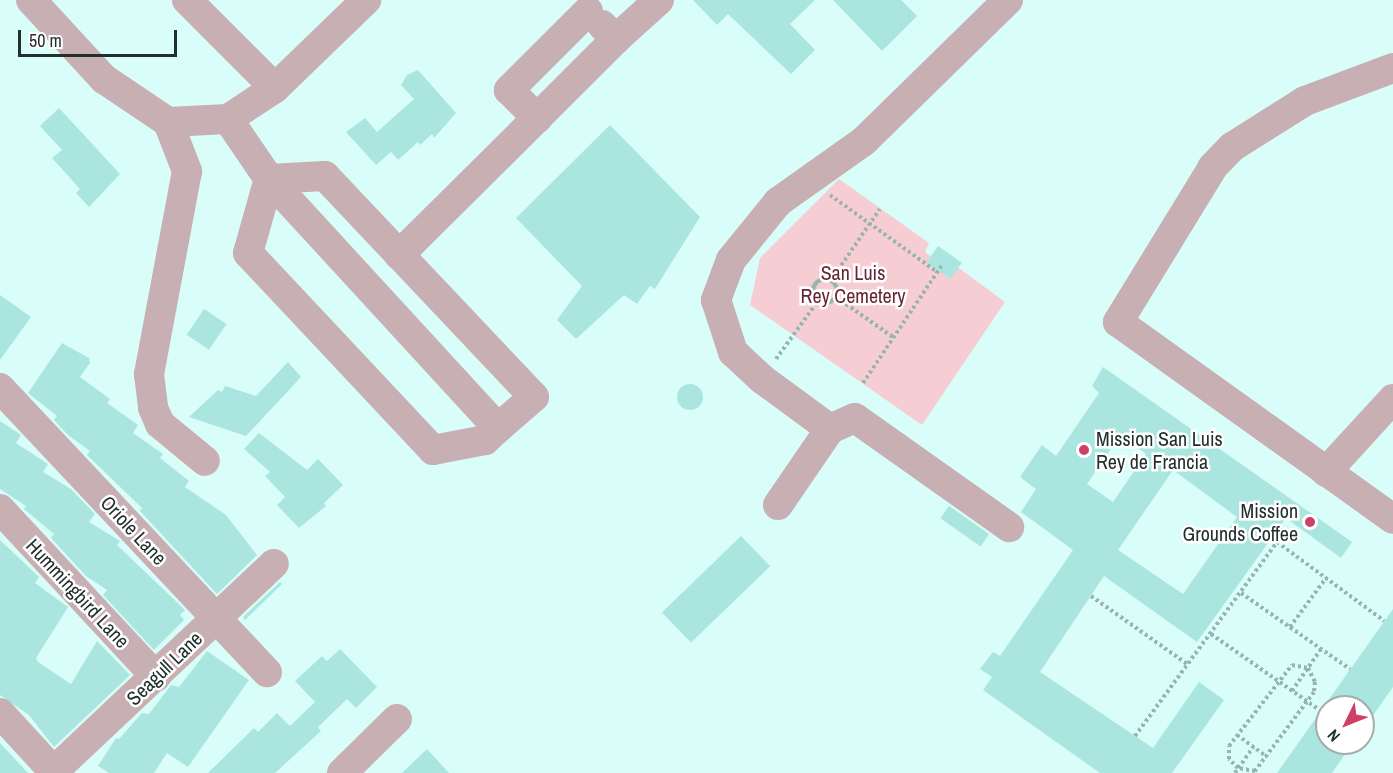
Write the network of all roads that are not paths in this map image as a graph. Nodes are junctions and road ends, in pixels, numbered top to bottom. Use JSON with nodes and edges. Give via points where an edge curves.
{"nodes":[{"id":1,"x":31,"y":0,"type":"edge"},
{"id":2,"x":187,"y":0,"type":"edge"},
{"id":3,"x":366,"y":0,"type":"edge"},
{"id":4,"x":659,"y":0,"type":"edge"},
{"id":5,"x":1008,"y":0,"type":"edge"},
{"id":6,"x":582,"y":6,"type":"edge"},
{"id":7,"x":616,"y":39,"type":"junction"},
{"id":8,"x":1393,"y":68,"type":"edge"},
{"id":9,"x":275,"y":88,"type":"junction"},
{"id":10,"x":537,"y":118,"type":"junction"},
{"id":11,"x":228,"y":119,"type":"junction"},
{"id":12,"x":168,"y":122,"type":"junction"},
{"id":13,"x":269,"y":179,"type":"junction"},
{"id":14,"x":399,"y":255,"type":"junction"},
{"id":15,"x":0,"y":388,"type":"edge"},
{"id":16,"x":1393,"y":399,"type":"edge"},
{"id":17,"x":498,"y":428,"type":"junction"},
{"id":18,"x":830,"y":429,"type":"junction"},
{"id":19,"x":205,"y":461,"type":"dead end"},
{"id":20,"x":1326,"y":472,"type":"junction"},
{"id":21,"x":778,"y":505,"type":"dead end"},
{"id":22,"x":0,"y":509,"type":"edge"},
{"id":23,"x":1393,"y":519,"type":"edge"},
{"id":24,"x":1009,"y":527,"type":"dead end"},
{"id":25,"x":274,"y":564,"type":"dead end"},
{"id":26,"x":216,"y":617,"type":"junction"},
{"id":27,"x":267,"y":672,"type":"dead end"},
{"id":28,"x":156,"y":677,"type":"junction"},
{"id":29,"x":0,"y":713,"type":"edge"},
{"id":30,"x":397,"y":719,"type":"dead end"},
{"id":31,"x":55,"y":772,"type":"edge"},
{"id":32,"x":342,"y":773,"type":"edge"}],
"edges":[{"from":1,"to":12,"type":"street","via":[[104,79]]},
{"from":2,"to":9,"type":"street"},
{"from":3,"to":9,"type":"street"},
{"from":4,"to":7,"type":"street"},
{"from":5,"to":18,"type":"street","via":[[864,141],[778,202],[731,260],[716,300],[733,352],[762,379]]},
{"from":6,"to":7,"type":"street"},
{"from":6,"to":10,"type":"street","via":[[510,90]]},
{"from":7,"to":10,"type":"street"},
{"from":8,"to":20,"type":"street","via":[[1305,101],[1232,147],[1213,167],[1118,321]]},
{"from":9,"to":11,"type":"street"},
{"from":10,"to":14,"type":"street"},
{"from":11,"to":12,"type":"street"},
{"from":11,"to":13,"type":"street"},
{"from":12,"to":19,"type":"street","via":[[187,171],[149,374],[153,408],[160,424]]},
{"from":13,"to":14,"type":"street","via":[[325,176]]},
{"from":13,"to":17,"type":"street"},
{"from":13,"to":17,"type":"street","via":[[248,253],[433,450],[485,440]]},
{"from":14,"to":17,"type":"street","via":[[534,397]]},
{"from":15,"to":26,"type":"street","name":"Oriole Lane"},
{"from":16,"to":20,"type":"street"},
{"from":18,"to":21,"type":"street"},
{"from":18,"to":24,"type":"street","via":[[855,418]]},
{"from":20,"to":23,"type":"street"},
{"from":22,"to":28,"type":"street","name":"Hummingbird Lane"},
{"from":25,"to":26,"type":"street","name":"Seagull Lane"},
{"from":26,"to":27,"type":"street","name":"Oriole Lane"},
{"from":26,"to":28,"type":"street","name":"Seagull Lane"},
{"from":28,"to":31,"type":"street","name":"Seagull Lane"},
{"from":29,"to":31,"type":"street"},
{"from":30,"to":32,"type":"street"}]}
